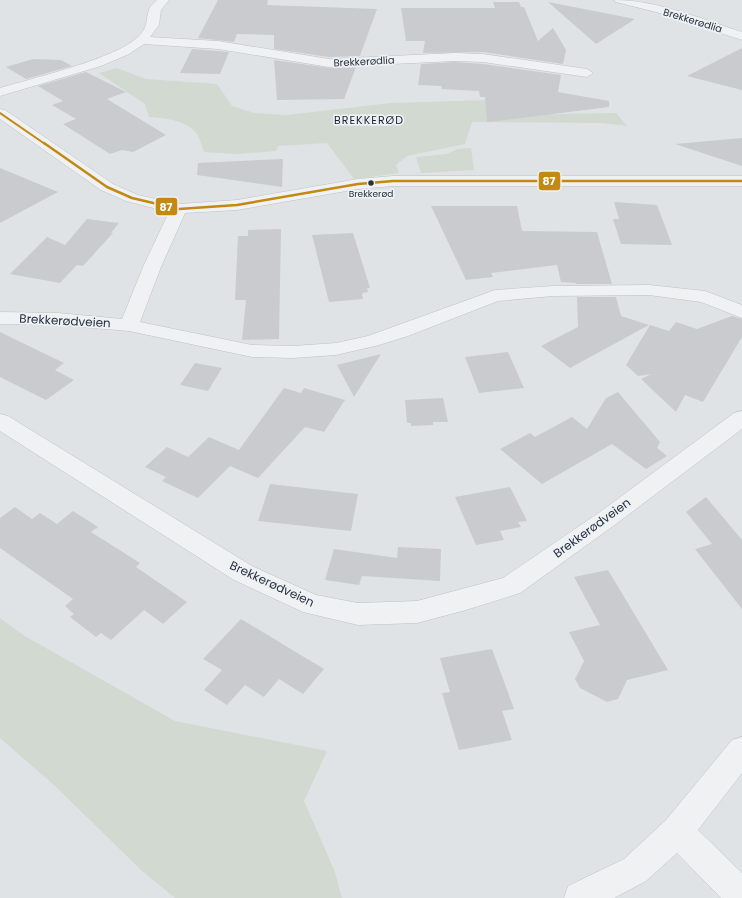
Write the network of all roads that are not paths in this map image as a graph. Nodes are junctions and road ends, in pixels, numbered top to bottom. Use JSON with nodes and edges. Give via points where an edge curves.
{"nodes":[{"id":1,"x":164,"y":0,"type":"edge"},
{"id":2,"x":620,"y":0,"type":"edge"},
{"id":3,"x":742,"y":36,"type":"edge"},
{"id":4,"x":142,"y":40,"type":"junction"},
{"id":5,"x":587,"y":73,"type":"dead end"},
{"id":6,"x":0,"y":92,"type":"edge"},
{"id":7,"x":0,"y":113,"type":"edge"},
{"id":8,"x":742,"y":181,"type":"edge"},
{"id":9,"x":179,"y":209,"type":"junction"},
{"id":10,"x":742,"y":312,"type":"edge"},
{"id":11,"x":0,"y":318,"type":"edge"},
{"id":12,"x":129,"y":325,"type":"junction"},
{"id":13,"x":742,"y":418,"type":"edge"},
{"id":14,"x":0,"y":421,"type":"edge"},
{"id":15,"x":742,"y":750,"type":"edge"},
{"id":16,"x":677,"y":832,"type":"junction"},
{"id":17,"x":742,"y":896,"type":"edge"},
{"id":18,"x":580,"y":898,"type":"edge"}],
"edges":[{"from":1,"to":4,"type":"street","via":[[155,10],[153,25]]},
{"from":2,"to":3,"type":"street","name":"Brekkerødlia"},
{"from":4,"to":5,"type":"street","name":"Brekkerødlia","via":[[218,45],[309,62],[462,57]]},
{"from":4,"to":6,"type":"street","via":[[125,51],[96,63]]},
{"from":7,"to":9,"type":"street","via":[[107,187],[132,198]]},
{"from":8,"to":9,"type":"street","via":[[393,181],[358,184],[237,205]]},
{"from":9,"to":12,"type":"street"},
{"from":10,"to":12,"type":"street","name":"Brekkerødveien","via":[[705,297],[649,290],[553,291],[495,296],[372,341],[336,349],[293,352],[252,351]]},
{"from":11,"to":12,"type":"street","name":"Brekkerødveien","via":[[58,319]]},
{"from":13,"to":14,"type":"street","name":"Brekkerødveien","via":[[608,518],[511,586],[417,612],[358,614],[312,605],[243,573]]},
{"from":15,"to":16,"type":"street"},
{"from":16,"to":17,"type":"street"},
{"from":16,"to":18,"type":"street","via":[[635,870]]}]}
